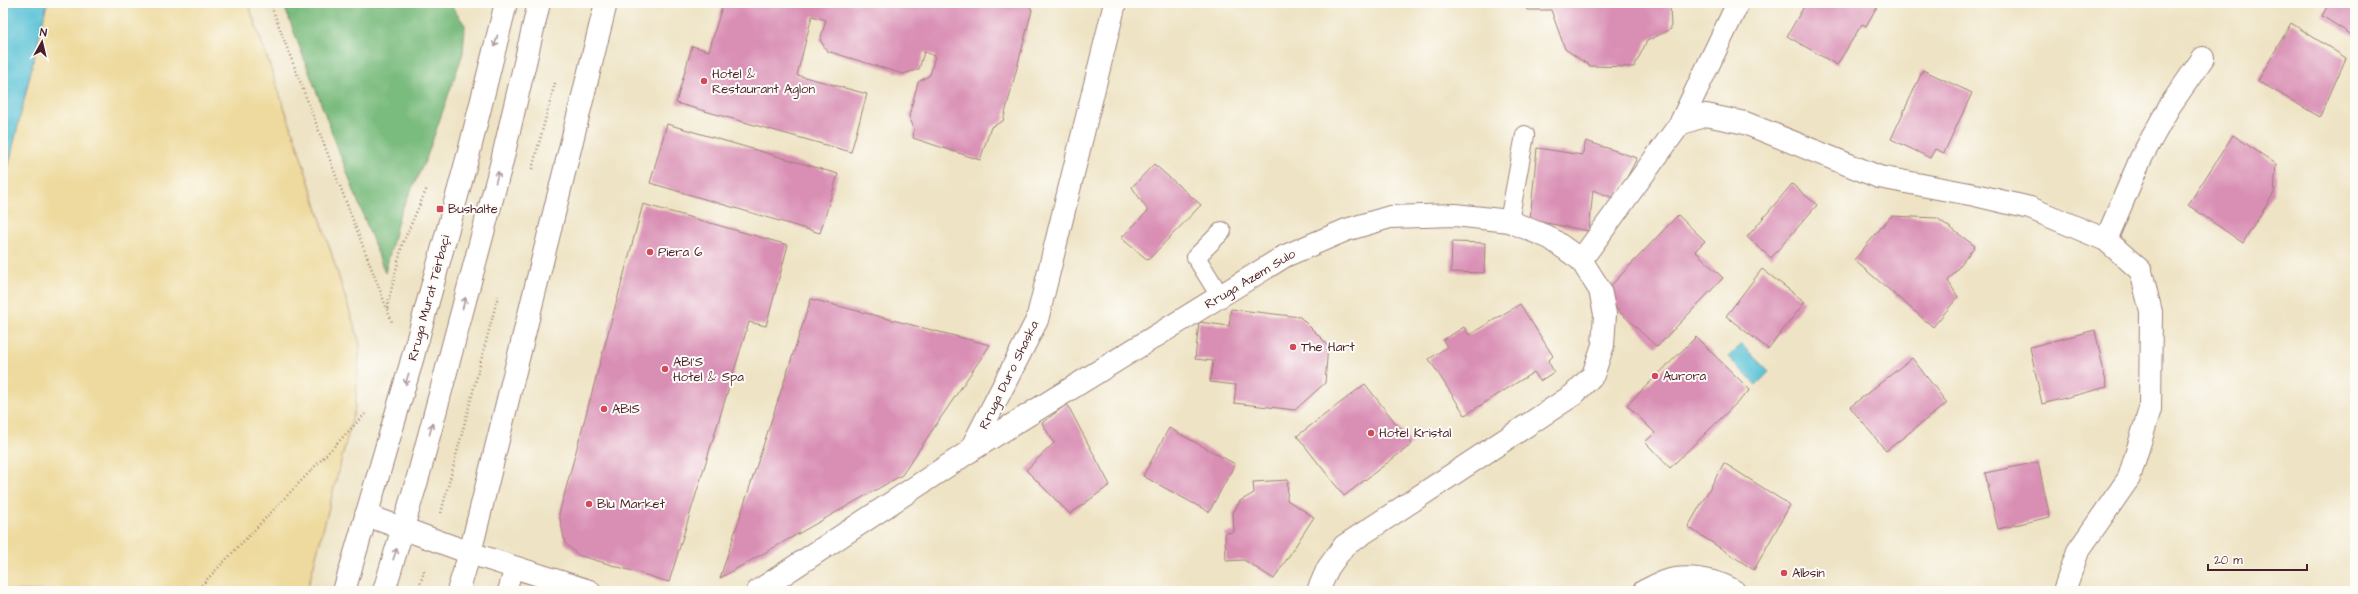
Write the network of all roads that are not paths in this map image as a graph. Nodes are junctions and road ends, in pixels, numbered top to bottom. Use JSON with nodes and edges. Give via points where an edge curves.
{"nodes":[{"id":1,"x":506,"y":3,"type":"edge"},
{"id":2,"x":539,"y":3,"type":"edge"},
{"id":3,"x":606,"y":3,"type":"edge"},
{"id":4,"x":1115,"y":3,"type":"edge"},
{"id":5,"x":1738,"y":3,"type":"edge"},
{"id":6,"x":2203,"y":58,"type":"dead end"},
{"id":7,"x":1680,"y":124,"type":"junction"},
{"id":8,"x":1525,"y":135,"type":"dead end"},
{"id":9,"x":1509,"y":221,"type":"junction"},
{"id":10,"x":1222,"y":231,"type":"dead end"},
{"id":11,"x":2106,"y":240,"type":"junction"},
{"id":12,"x":1581,"y":260,"type":"junction"},
{"id":13,"x":1220,"y":296,"type":"junction"},
{"id":14,"x":970,"y":451,"type":"junction"},
{"id":15,"x":366,"y":515,"type":"junction"},
{"id":16,"x":403,"y":527,"type":"junction"},
{"id":17,"x":470,"y":553,"type":"junction"},
{"id":18,"x":514,"y":567,"type":"junction"},
{"id":19,"x":344,"y":591,"type":"edge"},
{"id":20,"x":384,"y":591,"type":"edge"},
{"id":21,"x":458,"y":591,"type":"edge"},
{"id":22,"x":506,"y":591,"type":"edge"},
{"id":23,"x":589,"y":591,"type":"edge"},
{"id":24,"x":758,"y":591,"type":"edge"},
{"id":25,"x":1318,"y":591,"type":"edge"},
{"id":26,"x":1644,"y":591,"type":"edge"},
{"id":27,"x":1734,"y":591,"type":"edge"},
{"id":28,"x":2064,"y":591,"type":"edge"}],
"edges":[{"from":1,"to":15,"type":"street","name":"Rruga Murat Tërbaçi","one_way":true,"via":[[469,152]]},
{"from":16,"to":2,"type":"street","one_way":true,"via":[[501,165]]},
{"from":3,"to":17,"type":"street"},
{"from":4,"to":14,"type":"street","name":"Rruga Duro Shaska","via":[[1037,320]]},
{"from":5,"to":7,"type":"street"},
{"from":6,"to":11,"type":"street","via":[[2168,106],[2141,158]]},
{"from":7,"to":11,"type":"street","via":[[1706,115],[1745,123],[1879,176],[2030,208]]},
{"from":7,"to":12,"type":"street"},
{"from":8,"to":9,"type":"lane"},
{"from":9,"to":12,"type":"street","name":"Rruga Azem Sulo","via":[[1550,238]]},
{"from":9,"to":13,"type":"street","name":"Rruga Azem Sulo","via":[[1455,215],[1390,217],[1346,230],[1285,256]]},
{"from":10,"to":13,"type":"lane","via":[[1196,258]]},
{"from":11,"to":28,"type":"street","via":[[2141,271],[2151,312],[2150,409],[2129,478],[2078,551]]},
{"from":12,"to":25,"type":"street","name":"Rruga Azem Sulo","via":[[1600,290],[1605,314],[1603,345],[1593,375],[1566,399],[1344,546],[1328,568]]},
{"from":13,"to":14,"type":"street","name":"Rruga Azem Sulo"},
{"from":14,"to":24,"type":"street","name":"Rruga Duro Shaska"},
{"from":15,"to":16,"type":"street"},
{"from":15,"to":19,"type":"street","name":"Rruga Murat Tërbaçi"},
{"from":16,"to":17,"type":"street"},
{"from":20,"to":16,"type":"street","one_way":true},
{"from":17,"to":18,"type":"street"},
{"from":17,"to":21,"type":"street"},
{"from":18,"to":22,"type":"lane"},
{"from":18,"to":23,"type":"street"},
{"from":26,"to":27,"type":"street","via":[[1667,580],[1697,579],[1725,585]]}]}
